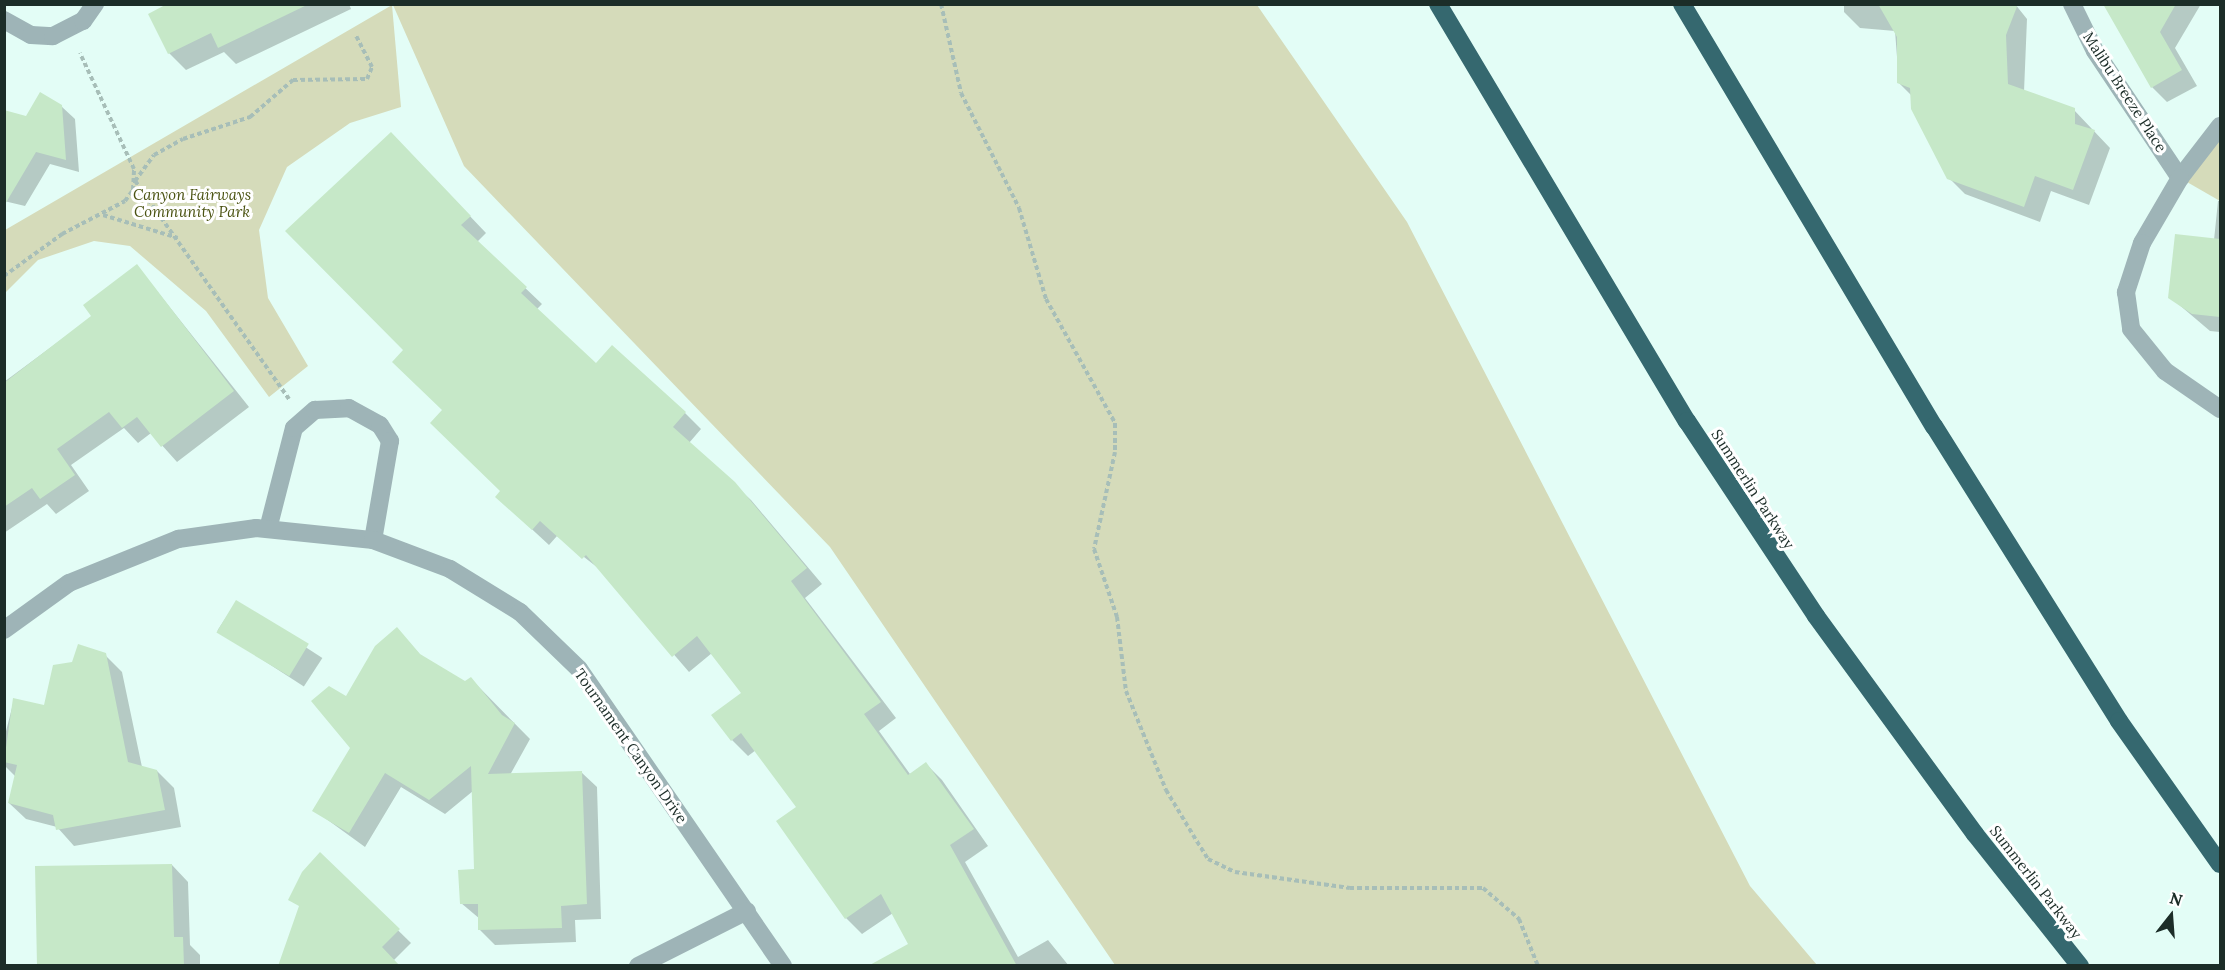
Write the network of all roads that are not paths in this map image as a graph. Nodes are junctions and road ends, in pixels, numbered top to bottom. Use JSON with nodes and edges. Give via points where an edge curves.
{"nodes":[{"id":1,"x":95,"y":4,"type":"edge"},
{"id":2,"x":1438,"y":4,"type":"edge"},
{"id":3,"x":1682,"y":4,"type":"edge"},
{"id":4,"x":2072,"y":4,"type":"edge"},
{"id":5,"x":4,"y":20,"type":"edge"},
{"id":6,"x":2220,"y":126,"type":"edge"},
{"id":7,"x":2180,"y":178,"type":"junction"},
{"id":8,"x":2220,"y":409,"type":"edge"},
{"id":9,"x":268,"y":529,"type":"junction"},
{"id":10,"x":373,"y":540,"type":"junction"},
{"id":11,"x":4,"y":630,"type":"edge"},
{"id":12,"x":2220,"y":864,"type":"edge"},
{"id":13,"x":747,"y":911,"type":"junction"},
{"id":14,"x":638,"y":966,"type":"edge"},
{"id":15,"x":783,"y":966,"type":"edge"},
{"id":16,"x":2080,"y":966,"type":"edge"}],
"edges":[{"from":1,"to":5,"type":"street","via":[[70,30],[31,35]]},
{"from":2,"to":16,"type":"highway","name":"Summerlin Parkway","via":[[1687,421],[1816,616],[1975,834]]},
{"from":3,"to":12,"type":"highway","via":[[1934,426],[2119,721]]},
{"from":4,"to":7,"type":"street","name":"Malibu Breeze Place","via":[[2095,51]]},
{"from":6,"to":7,"type":"street"},
{"from":7,"to":8,"type":"street","via":[[2142,243],[2127,292],[2131,329],[2165,371]]},
{"from":9,"to":10,"type":"street","name":"Tournament Canyon Drive"},
{"from":9,"to":10,"type":"street","via":[[294,428],[315,410],[349,408],[380,425],[390,441]]},
{"from":9,"to":11,"type":"street","name":"Tournament Canyon Drive","via":[[178,539],[69,583]]},
{"from":10,"to":13,"type":"street","name":"Tournament Canyon Drive","via":[[450,569],[510,606],[579,669]]},
{"from":13,"to":14,"type":"street"},
{"from":13,"to":15,"type":"street","name":"Tournament Canyon Drive"}]}
